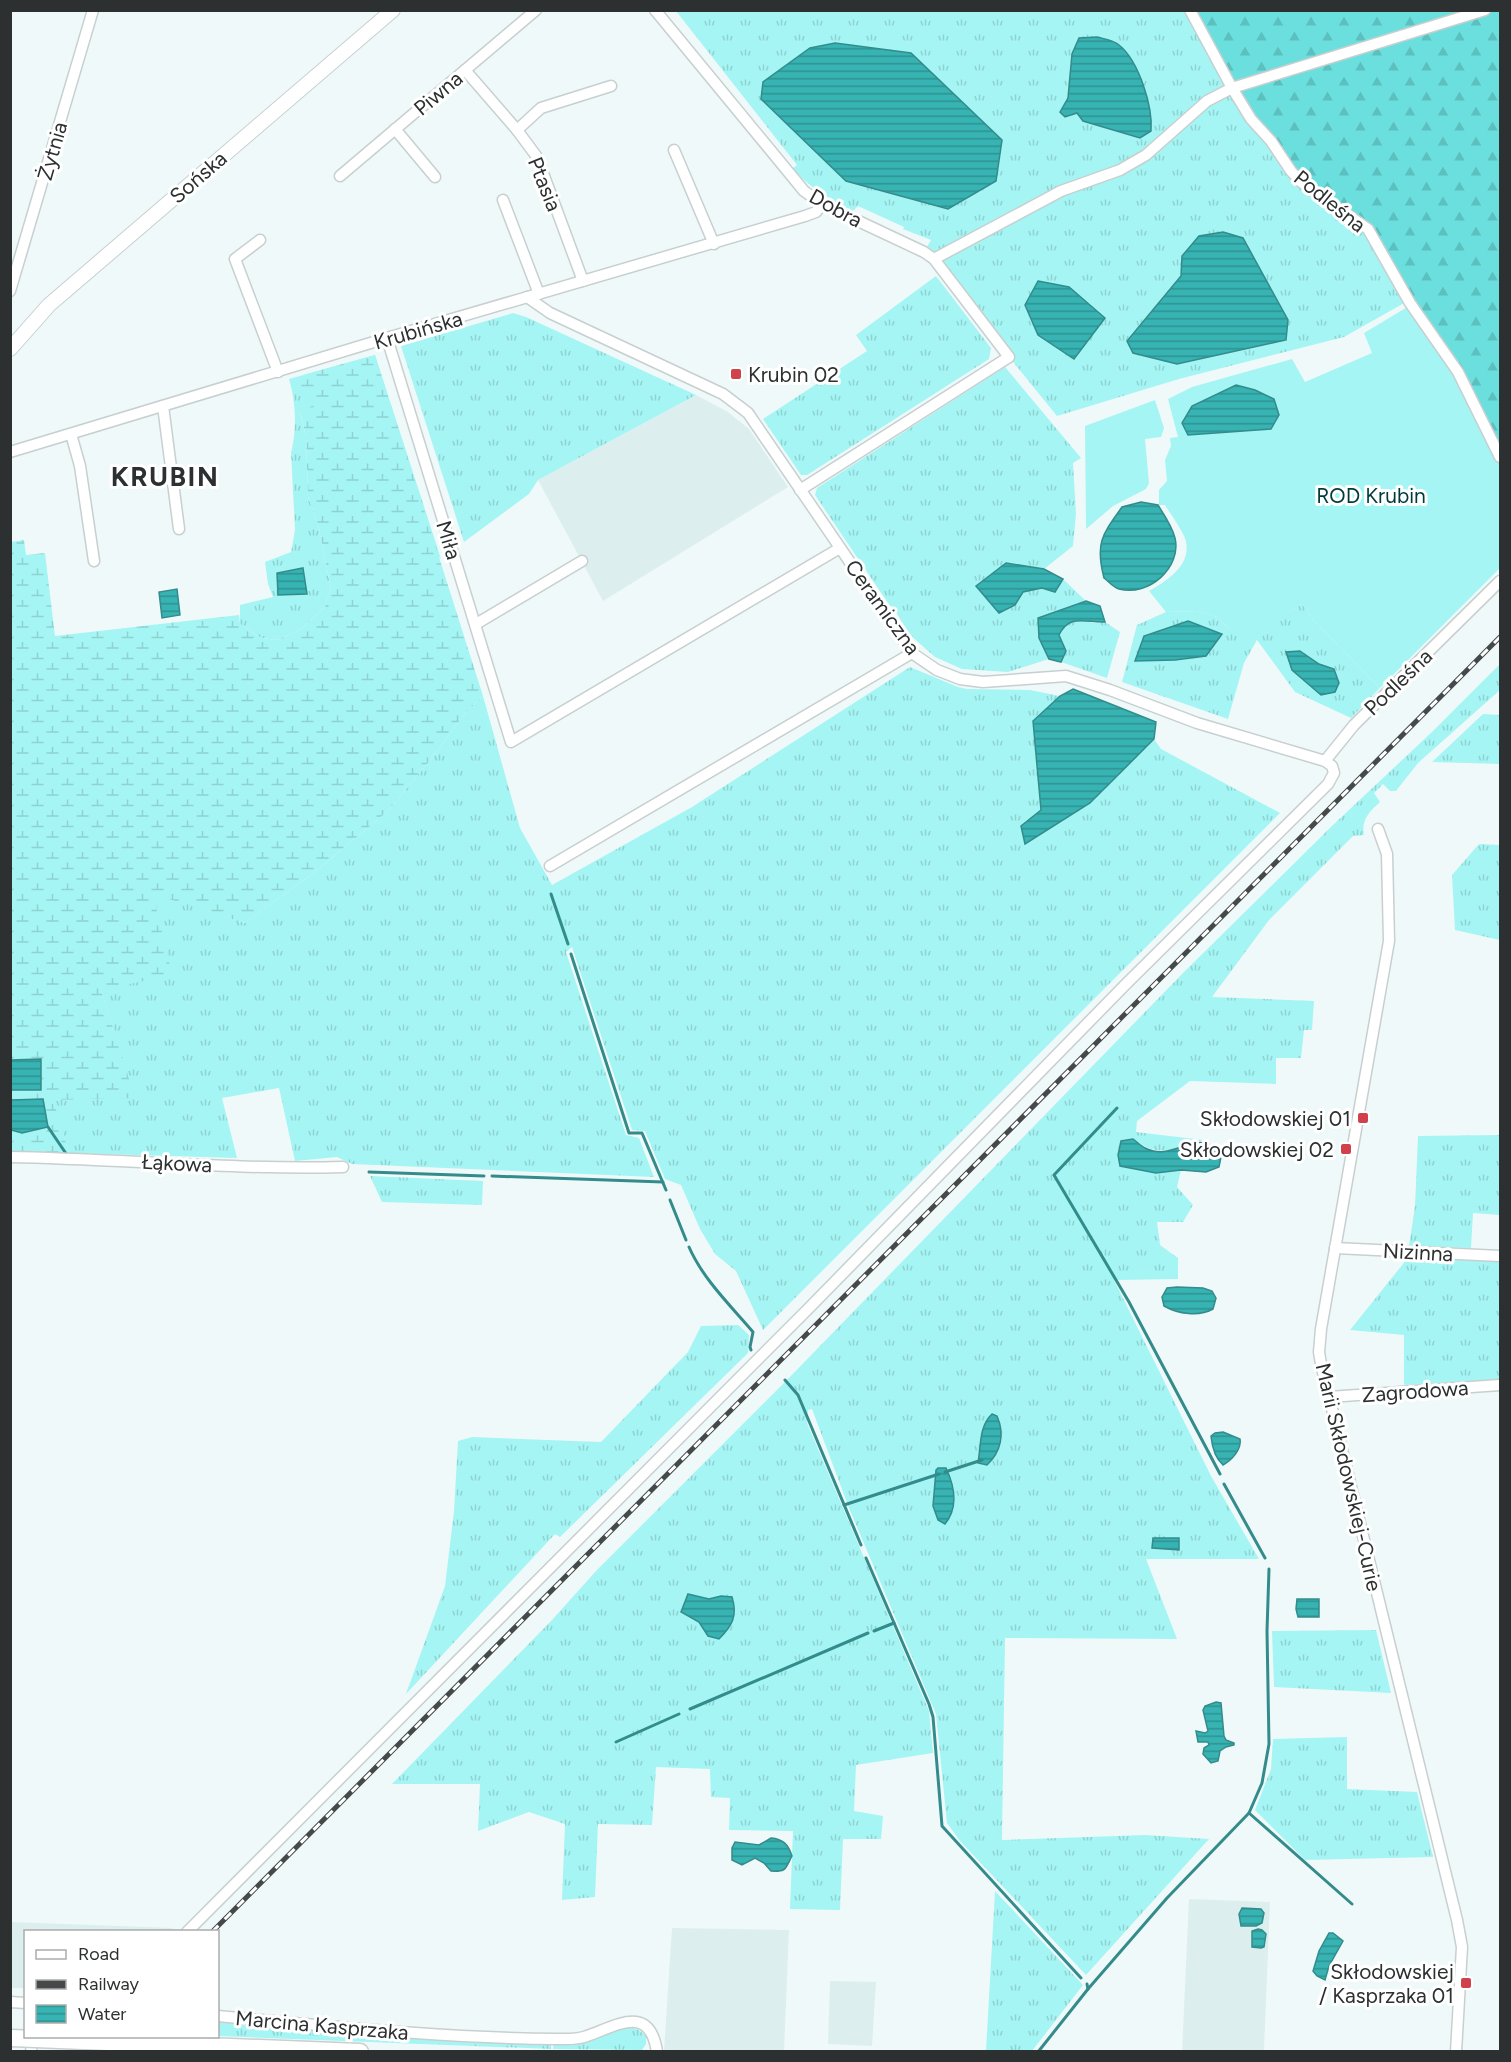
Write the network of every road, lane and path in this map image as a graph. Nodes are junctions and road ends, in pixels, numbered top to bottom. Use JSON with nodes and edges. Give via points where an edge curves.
{"nodes":[{"id":1,"x":93,"y":10,"type":"edge"},
{"id":2,"x":393,"y":10,"type":"edge"},
{"id":3,"x":536,"y":10,"type":"edge"},
{"id":4,"x":655,"y":10,"type":"edge"},
{"id":5,"x":1190,"y":10,"type":"edge"},
{"id":6,"x":1485,"y":10,"type":"edge"},
{"id":7,"x":465,"y":70,"type":"junction"},
{"id":8,"x":611,"y":86,"type":"dead end"},
{"id":9,"x":1232,"y":88,"type":"junction"},
{"id":10,"x":395,"y":129,"type":"junction"},
{"id":11,"x":517,"y":130,"type":"junction"},
{"id":12,"x":674,"y":150,"type":"dead end"},
{"id":13,"x":340,"y":176,"type":"dead end"},
{"id":14,"x":435,"y":177,"type":"dead end"},
{"id":15,"x":503,"y":200,"type":"dead end"},
{"id":16,"x":822,"y":204,"type":"junction"},
{"id":17,"x":260,"y":240,"type":"dead end"},
{"id":18,"x":714,"y":244,"type":"junction"},
{"id":19,"x":934,"y":259,"type":"junction"},
{"id":20,"x":583,"y":281,"type":"junction"},
{"id":21,"x":10,"y":291,"type":"edge"},
{"id":22,"x":539,"y":294,"type":"junction"},
{"id":23,"x":527,"y":297,"type":"junction"},
{"id":24,"x":387,"y":338,"type":"junction"},
{"id":25,"x":12,"y":345,"type":"edge"},
{"id":26,"x":278,"y":372,"type":"junction"},
{"id":27,"x":163,"y":406,"type":"junction"},
{"id":28,"x":71,"y":434,"type":"junction"},
{"id":29,"x":10,"y":453,"type":"edge"},
{"id":30,"x":1500,"y":457,"type":"edge"},
{"id":31,"x":800,"y":490,"type":"junction"},
{"id":32,"x":179,"y":529,"type":"dead end"},
{"id":33,"x":840,"y":548,"type":"junction"},
{"id":34,"x":94,"y":561,"type":"dead end"},
{"id":35,"x":582,"y":561,"type":"dead end"},
{"id":36,"x":1500,"y":581,"type":"edge"},
{"id":37,"x":476,"y":624,"type":"junction"},
{"id":38,"x":912,"y":653,"type":"junction"},
{"id":39,"x":1325,"y":760,"type":"junction"},
{"id":40,"x":1378,"y":829,"type":"dead end"},
{"id":41,"x":550,"y":866,"type":"dead end"},
{"id":42,"x":10,"y":1157,"type":"edge"},
{"id":43,"x":343,"y":1167,"type":"dead end"},
{"id":44,"x":1335,"y":1248,"type":"junction"},
{"id":45,"x":1500,"y":1256,"type":"edge"},
{"id":46,"x":1500,"y":1385,"type":"edge"},
{"id":47,"x":1329,"y":1397,"type":"junction"},
{"id":48,"x":189,"y":1930,"type":"edge"},
{"id":49,"x":219,"y":2016,"type":"edge"},
{"id":50,"x":10,"y":2038,"type":"edge"},
{"id":51,"x":360,"y":2052,"type":"edge"},
{"id":52,"x":657,"y":2052,"type":"edge"},
{"id":53,"x":1456,"y":2052,"type":"edge"}],
"edges":[{"from":1,"to":21,"type":"street","name":"Żytnia"},
{"from":2,"to":25,"type":"street","name":"Sońska","via":[[49,305]]},
{"from":3,"to":7,"type":"street","name":"Piwna"},
{"from":4,"to":16,"type":"street","name":"Dobra","via":[[802,189]]},
{"from":5,"to":9,"type":"street","name":"Podleśna"},
{"from":6,"to":9,"type":"street"},
{"from":7,"to":10,"type":"street","name":"Piwna"},
{"from":7,"to":11,"type":"street","name":"Ptasia"},
{"from":8,"to":11,"type":"street","via":[[541,108]]},
{"from":9,"to":19,"type":"street","via":[[1207,101],[1146,154],[1120,170],[1061,191]]},
{"from":9,"to":30,"type":"street","name":"Podleśna","via":[[1251,119],[1301,182],[1368,229],[1410,303],[1458,372]]},
{"from":10,"to":13,"type":"street","name":"Piwna"},
{"from":10,"to":14,"type":"street"},
{"from":11,"to":20,"type":"street","name":"Ptasia","via":[[537,157]]},
{"from":12,"to":18,"type":"street"},
{"from":15,"to":22,"type":"street"},
{"from":16,"to":18,"type":"street","name":"Krubińska","via":[[816,212]]},
{"from":16,"to":19,"type":"street","name":"Dobra"},
{"from":17,"to":26,"type":"street","via":[[235,259]]},
{"from":18,"to":20,"type":"street","name":"Krubińska"},
{"from":19,"to":31,"type":"street","name":"Dobra","via":[[1009,357]]},
{"from":20,"to":22,"type":"street","name":"Krubińska"},
{"from":22,"to":23,"type":"street","name":"Krubińska"},
{"from":23,"to":24,"type":"street","name":"Krubińska"},
{"from":23,"to":31,"type":"street","name":"Ceramiczna","via":[[559,318],[723,394],[748,413]]},
{"from":24,"to":26,"type":"street","name":"Krubińska"},
{"from":24,"to":37,"type":"street","name":"Miła"},
{"from":26,"to":27,"type":"street","name":"Krubińska"},
{"from":27,"to":28,"type":"street","name":"Krubińska"},
{"from":27,"to":32,"type":"street"},
{"from":28,"to":29,"type":"street","name":"Krubińska"},
{"from":28,"to":34,"type":"street","via":[[80,466]]},
{"from":31,"to":33,"type":"street","name":"Ceramiczna"},
{"from":33,"to":37,"type":"street","name":"Miła","via":[[511,742]]},
{"from":33,"to":38,"type":"street","name":"Ceramiczna"},
{"from":35,"to":37,"type":"street"},
{"from":36,"to":39,"type":"street","name":"Podleśna","via":[[1354,725]]},
{"from":38,"to":39,"type":"street","name":"Ceramiczna","via":[[937,670],[960,679],[983,682],[1066,676],[1205,725]]},
{"from":38,"to":41,"type":"street"},
{"from":39,"to":48,"type":"street","via":[[1334,771],[1328,784]]},
{"from":40,"to":44,"type":"street","name":"Marii Skłodowskiej-Curie","via":[[1387,854],[1389,941]]},
{"from":42,"to":43,"type":"street","name":"Łąkowa"},
{"from":44,"to":45,"type":"street","name":"Nizinna"},
{"from":44,"to":47,"type":"street","name":"Marii Skłodowskiej-Curie","via":[[1319,1352]]},
{"from":46,"to":47,"type":"street","name":"Zagrodowa"},
{"from":47,"to":53,"type":"street","name":"Marii Skłodowskiej-Curie","via":[[1457,1920],[1462,1947]]},
{"from":49,"to":52,"type":"street","name":"Marcina Kasprzaka","via":[[454,2036],[553,2039],[575,2039],[629,2021],[648,2027]]},
{"from":50,"to":51,"type":"main road","name":"Marcina Kasprzaka","bridge":true}]}
